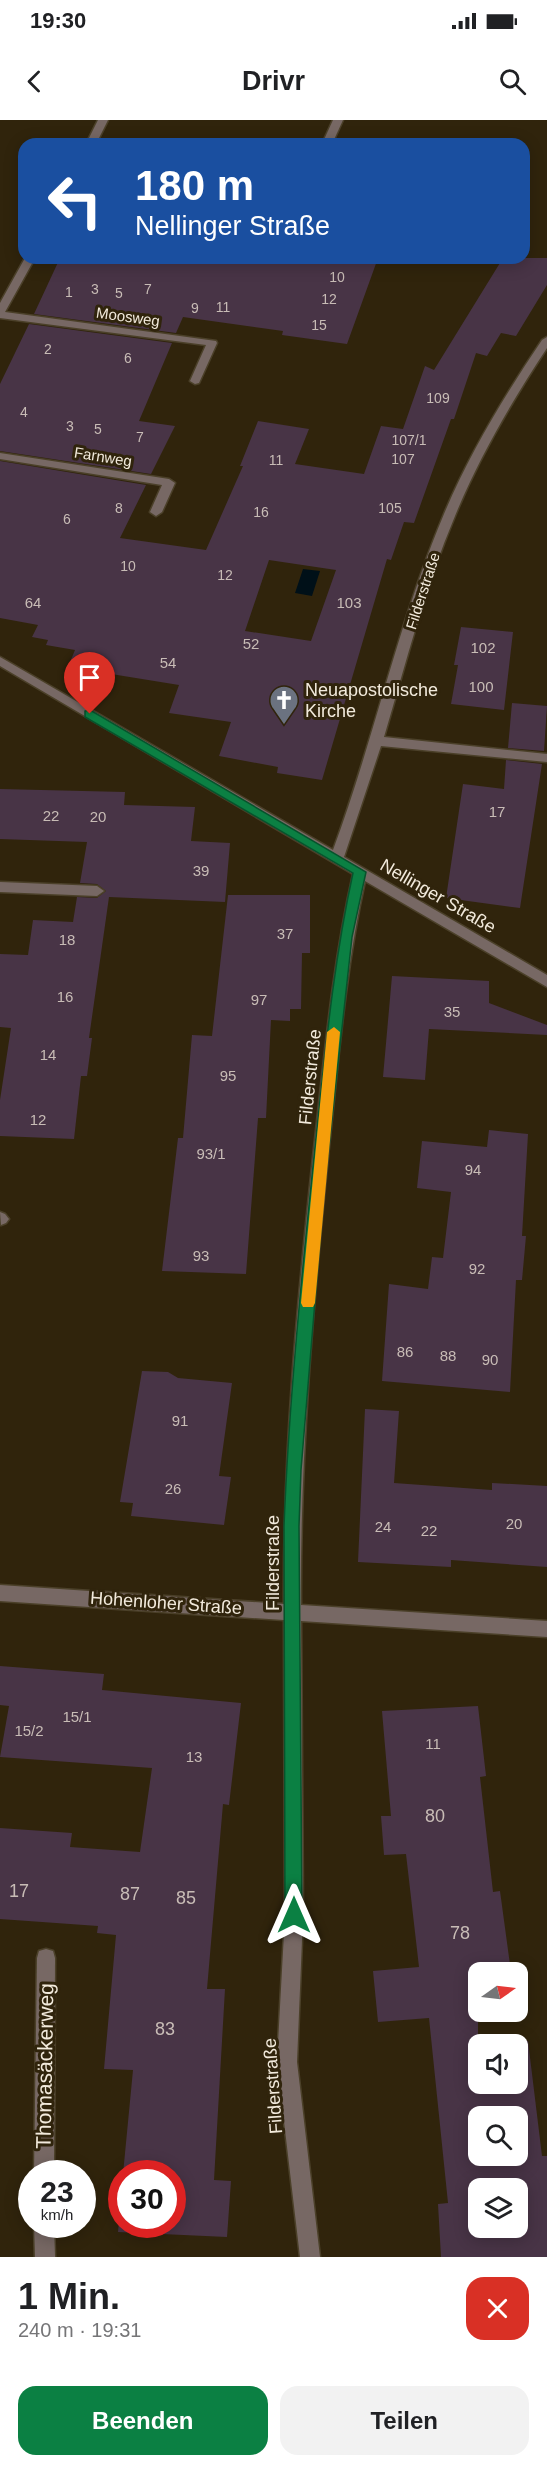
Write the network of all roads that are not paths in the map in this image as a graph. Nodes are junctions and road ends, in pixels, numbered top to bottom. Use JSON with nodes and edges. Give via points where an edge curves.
{"nodes":[{"id":1,"x":104,"y":120,"type":"edge"},
{"id":2,"x":338,"y":120,"type":"edge"},
{"id":3,"x":94,"y":138,"type":"edge"},
{"id":4,"x":330,"y":138,"type":"edge"},
{"id":5,"x":27,"y":264,"type":"edge"},
{"id":6,"x":0,"y":313,"type":"edge"},
{"id":7,"x":547,"y":340,"type":"edge"},
{"id":8,"x":195,"y":381,"type":"dead end"},
{"id":9,"x":0,"y":456,"type":"edge"},
{"id":10,"x":156,"y":512,"type":"dead end"},
{"id":11,"x":0,"y":661,"type":"edge"},
{"id":12,"x":377,"y":741,"type":"junction"},
{"id":13,"x":547,"y":758,"type":"edge"},
{"id":14,"x":338,"y":858,"type":"junction"},
{"id":15,"x":360,"y":872,"type":"junction"},
{"id":16,"x":0,"y":887,"type":"edge"},
{"id":17,"x":97,"y":891,"type":"dead end"},
{"id":18,"x":547,"y":982,"type":"edge"},
{"id":19,"x":0,"y":1593,"type":"edge"},
{"id":20,"x":292,"y":1611,"type":"junction"},
{"id":21,"x":547,"y":1629,"type":"edge"},
{"id":22,"x":46,"y":1958,"type":"dead end"},
{"id":23,"x":44,"y":2160,"type":"edge"},
{"id":24,"x":44,"y":2238,"type":"edge"},
{"id":25,"x":45,"y":2257,"type":"edge"},
{"id":26,"x":310,"y":2257,"type":"edge"}],
"edges":[{"from":1,"to":3,"type":"street"},
{"from":2,"to":4,"type":"street"},
{"from":5,"to":6,"type":"street"},
{"from":6,"to":8,"type":"street","name":"Moosweg","via":[[212,343]]},
{"from":7,"to":12,"type":"street","name":"Filderstraße","via":[[484,442],[453,506],[426,579]]},
{"from":9,"to":10,"type":"street","name":"Farnweg","via":[[169,483]]},
{"from":11,"to":14,"type":"street","name":"Nellinger Straße"},
{"from":12,"to":13,"type":"street"},
{"from":12,"to":14,"type":"street","name":"Filderstraße"},
{"from":14,"to":15,"type":"street","name":"Nellinger Straße"},
{"from":15,"to":18,"type":"street","name":"Nellinger Straße"},
{"from":15,"to":20,"type":"street","name":"Filderstraße","via":[[345,937],[317,1192],[294,1470]]},
{"from":16,"to":17,"type":"street"},
{"from":19,"to":20,"type":"street","name":"Hohenloher Straße"},
{"from":20,"to":21,"type":"street","name":"Hohenloher Straße"},
{"from":20,"to":26,"type":"street","name":"Filderstraße","via":[[294,1915],[287,2062]]},
{"from":22,"to":23,"type":"street","name":"Thomasäckerweg"},
{"from":24,"to":25,"type":"street"}]}
